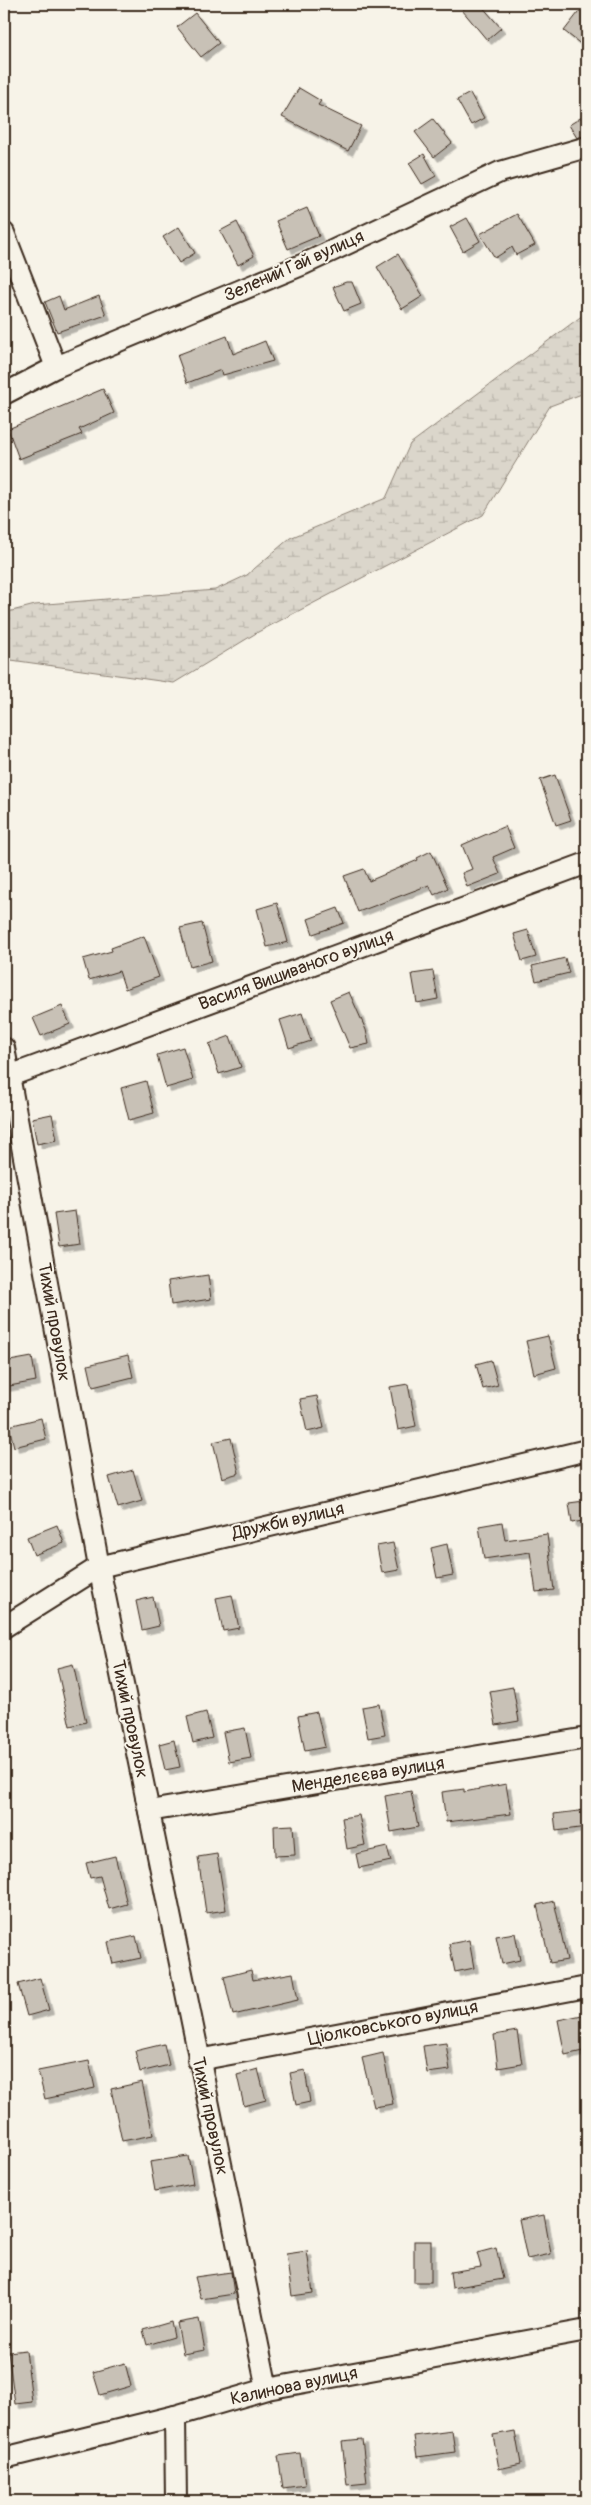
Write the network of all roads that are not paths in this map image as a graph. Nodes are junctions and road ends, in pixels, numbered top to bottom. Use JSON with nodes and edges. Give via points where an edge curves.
{"nodes":[{"id":1,"x":587,"y":147,"type":"edge"},
{"id":2,"x":4,"y":233,"type":"edge"},
{"id":3,"x":56,"y":367,"type":"junction"},
{"id":4,"x":4,"y":394,"type":"edge"},
{"id":5,"x":587,"y":863,"type":"edge"},
{"id":6,"x":4,"y":1048,"type":"edge"},
{"id":7,"x":6,"y":1077,"type":"edge"},
{"id":8,"x":587,"y":1450,"type":"edge"},
{"id":9,"x":99,"y":1567,"type":"junction"},
{"id":10,"x":4,"y":1627,"type":"edge"},
{"id":11,"x":587,"y":1738,"type":"edge"},
{"id":12,"x":149,"y":1811,"type":"junction"},
{"id":13,"x":587,"y":1987,"type":"edge"},
{"id":14,"x":198,"y":2060,"type":"junction"},
{"id":15,"x":587,"y":2330,"type":"edge"},
{"id":16,"x":267,"y":2389,"type":"junction"},
{"id":17,"x":175,"y":2416,"type":"junction"},
{"id":18,"x":4,"y":2458,"type":"edge"},
{"id":19,"x":176,"y":2501,"type":"edge"}],
"edges":[{"from":1,"to":3,"type":"street","name":"Зелений Гай вулиця","via":[[500,172],[304,264]]},
{"from":2,"to":3,"type":"street"},
{"from":3,"to":4,"type":"street","name":"Зелений Гай вулиця"},
{"from":5,"to":7,"type":"street","name":"Василя Вишиваного вулиця"},
{"from":6,"to":7,"type":"street","name":"Тихий провулок"},
{"from":7,"to":9,"type":"street","name":"Тихий провулок"},
{"from":8,"to":9,"type":"street","name":"Дружби вулиця"},
{"from":9,"to":10,"type":"street","name":"Дружби вулиця"},
{"from":9,"to":12,"type":"street","name":"Тихий провулок"},
{"from":11,"to":12,"type":"street","name":"Менделєєва вулиця"},
{"from":12,"to":14,"type":"street","name":"Тихий провулок"},
{"from":13,"to":14,"type":"street","name":"Ціолковського вулиця"},
{"from":14,"to":16,"type":"street","name":"Тихий провулок"},
{"from":15,"to":16,"type":"street","name":"Калинова вулиця"},
{"from":16,"to":17,"type":"street","name":"Калинова вулиця"},
{"from":17,"to":18,"type":"street","name":"Калинова вулиця"},
{"from":17,"to":19,"type":"street"}]}
